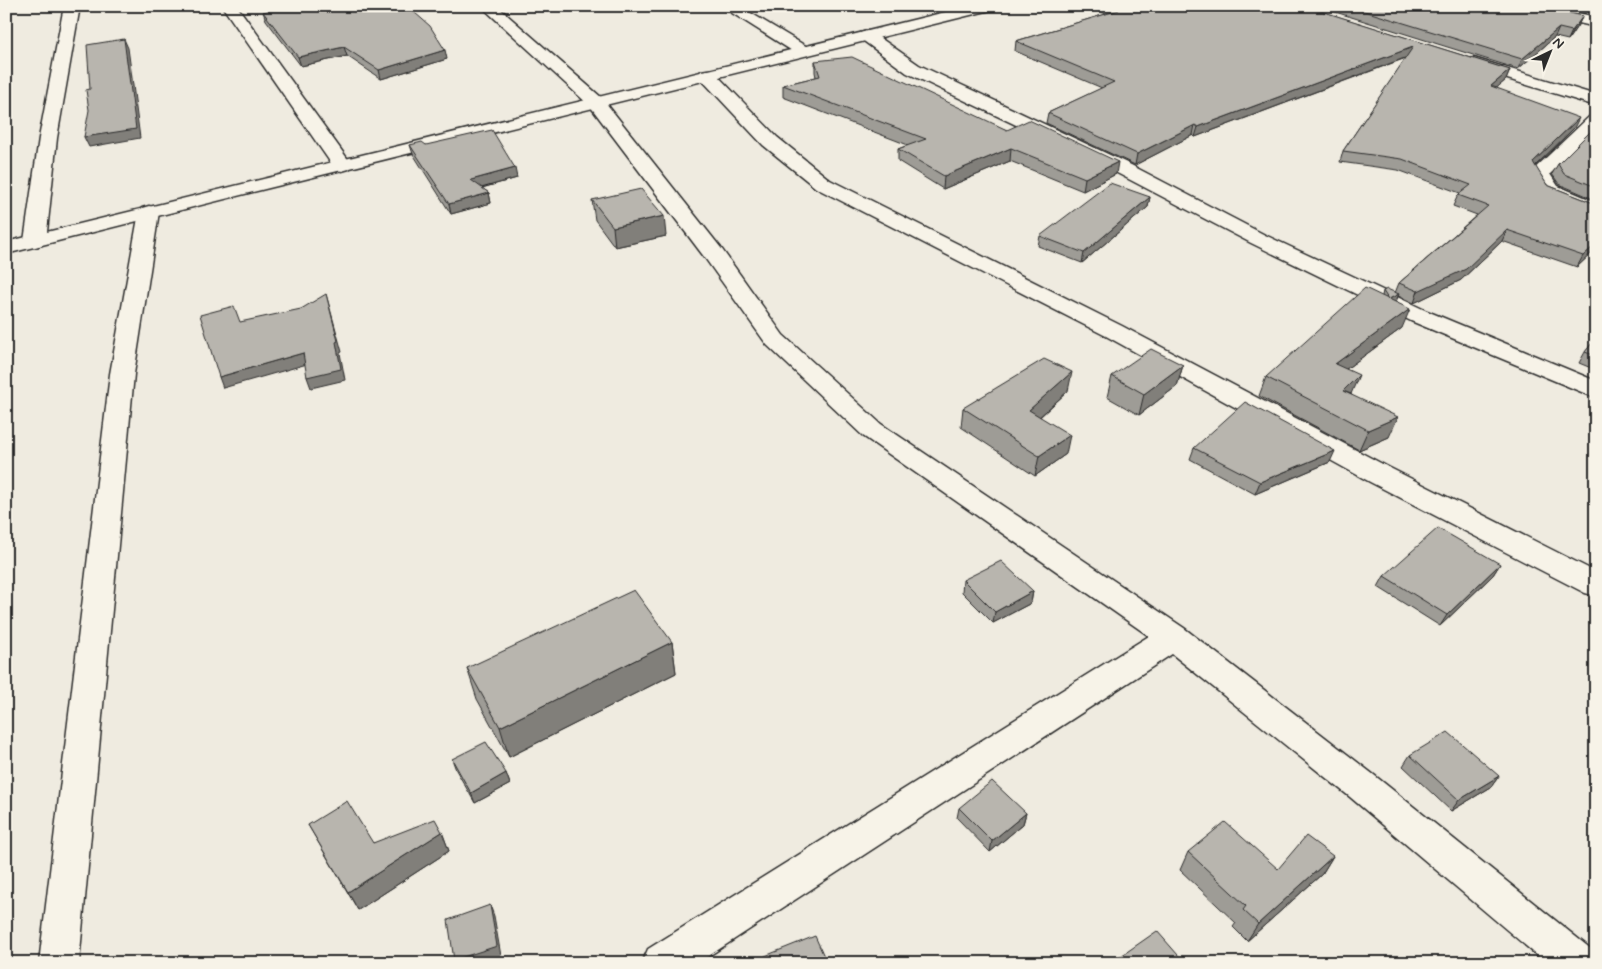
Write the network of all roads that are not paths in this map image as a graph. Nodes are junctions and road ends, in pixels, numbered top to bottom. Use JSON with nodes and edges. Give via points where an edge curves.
{"nodes":[{"id":1,"x":72,"y":6,"type":"edge"},
{"id":2,"x":229,"y":6,"type":"edge"},
{"id":3,"x":488,"y":6,"type":"edge"},
{"id":4,"x":728,"y":6,"type":"edge"},
{"id":5,"x":990,"y":6,"type":"edge"},
{"id":6,"x":1523,"y":6,"type":"edge"},
{"id":7,"x":968,"y":8,"type":"edge"},
{"id":8,"x":1596,"y":22,"type":"edge"},
{"id":9,"x":867,"y":36,"type":"junction"},
{"id":10,"x":803,"y":51,"type":"junction"},
{"id":11,"x":1463,"y":60,"type":"edge"},
{"id":12,"x":707,"y":75,"type":"junction"},
{"id":13,"x":1596,"y":101,"type":"edge"},
{"id":14,"x":596,"y":102,"type":"junction"},
{"id":15,"x":1596,"y":120,"type":"edge"},
{"id":16,"x":342,"y":164,"type":"junction"},
{"id":17,"x":1596,"y":210,"type":"edge"},
{"id":18,"x":149,"y":212,"type":"junction"},
{"id":19,"x":35,"y":241,"type":"junction"},
{"id":20,"x":6,"y":248,"type":"edge"},
{"id":21,"x":1596,"y":390,"type":"edge"},
{"id":22,"x":1596,"y":585,"type":"edge"},
{"id":23,"x":1173,"y":637,"type":"junction"},
{"id":24,"x":59,"y":963,"type":"edge"},
{"id":25,"x":662,"y":963,"type":"edge"},
{"id":26,"x":1578,"y":963,"type":"edge"}],
"edges":[{"from":1,"to":19,"type":"street","via":[[48,138]]},
{"from":2,"to":16,"type":"street"},
{"from":3,"to":14,"type":"street"},
{"from":4,"to":10,"type":"street"},
{"from":5,"to":7,"type":"street"},
{"from":6,"to":8,"type":"street"},
{"from":7,"to":9,"type":"street"},
{"from":9,"to":10,"type":"street"},
{"from":9,"to":21,"type":"street","via":[[913,68],[1124,169],[1258,239],[1419,316]]},
{"from":10,"to":12,"type":"street"},
{"from":11,"to":13,"type":"street"},
{"from":12,"to":14,"type":"street"},
{"from":12,"to":22,"type":"street","via":[[770,141],[823,184],[1114,331],[1380,475]]},
{"from":14,"to":16,"type":"street"},
{"from":14,"to":23,"type":"street","via":[[714,253],[775,340],[865,424]]},
{"from":15,"to":17,"type":"street","via":[[1540,172],[1550,190]]},
{"from":16,"to":18,"type":"street"},
{"from":18,"to":19,"type":"street"},
{"from":18,"to":24,"type":"street","via":[[122,374]]},
{"from":19,"to":20,"type":"street"},
{"from":23,"to":25,"type":"street"},
{"from":23,"to":26,"type":"street"}]}
